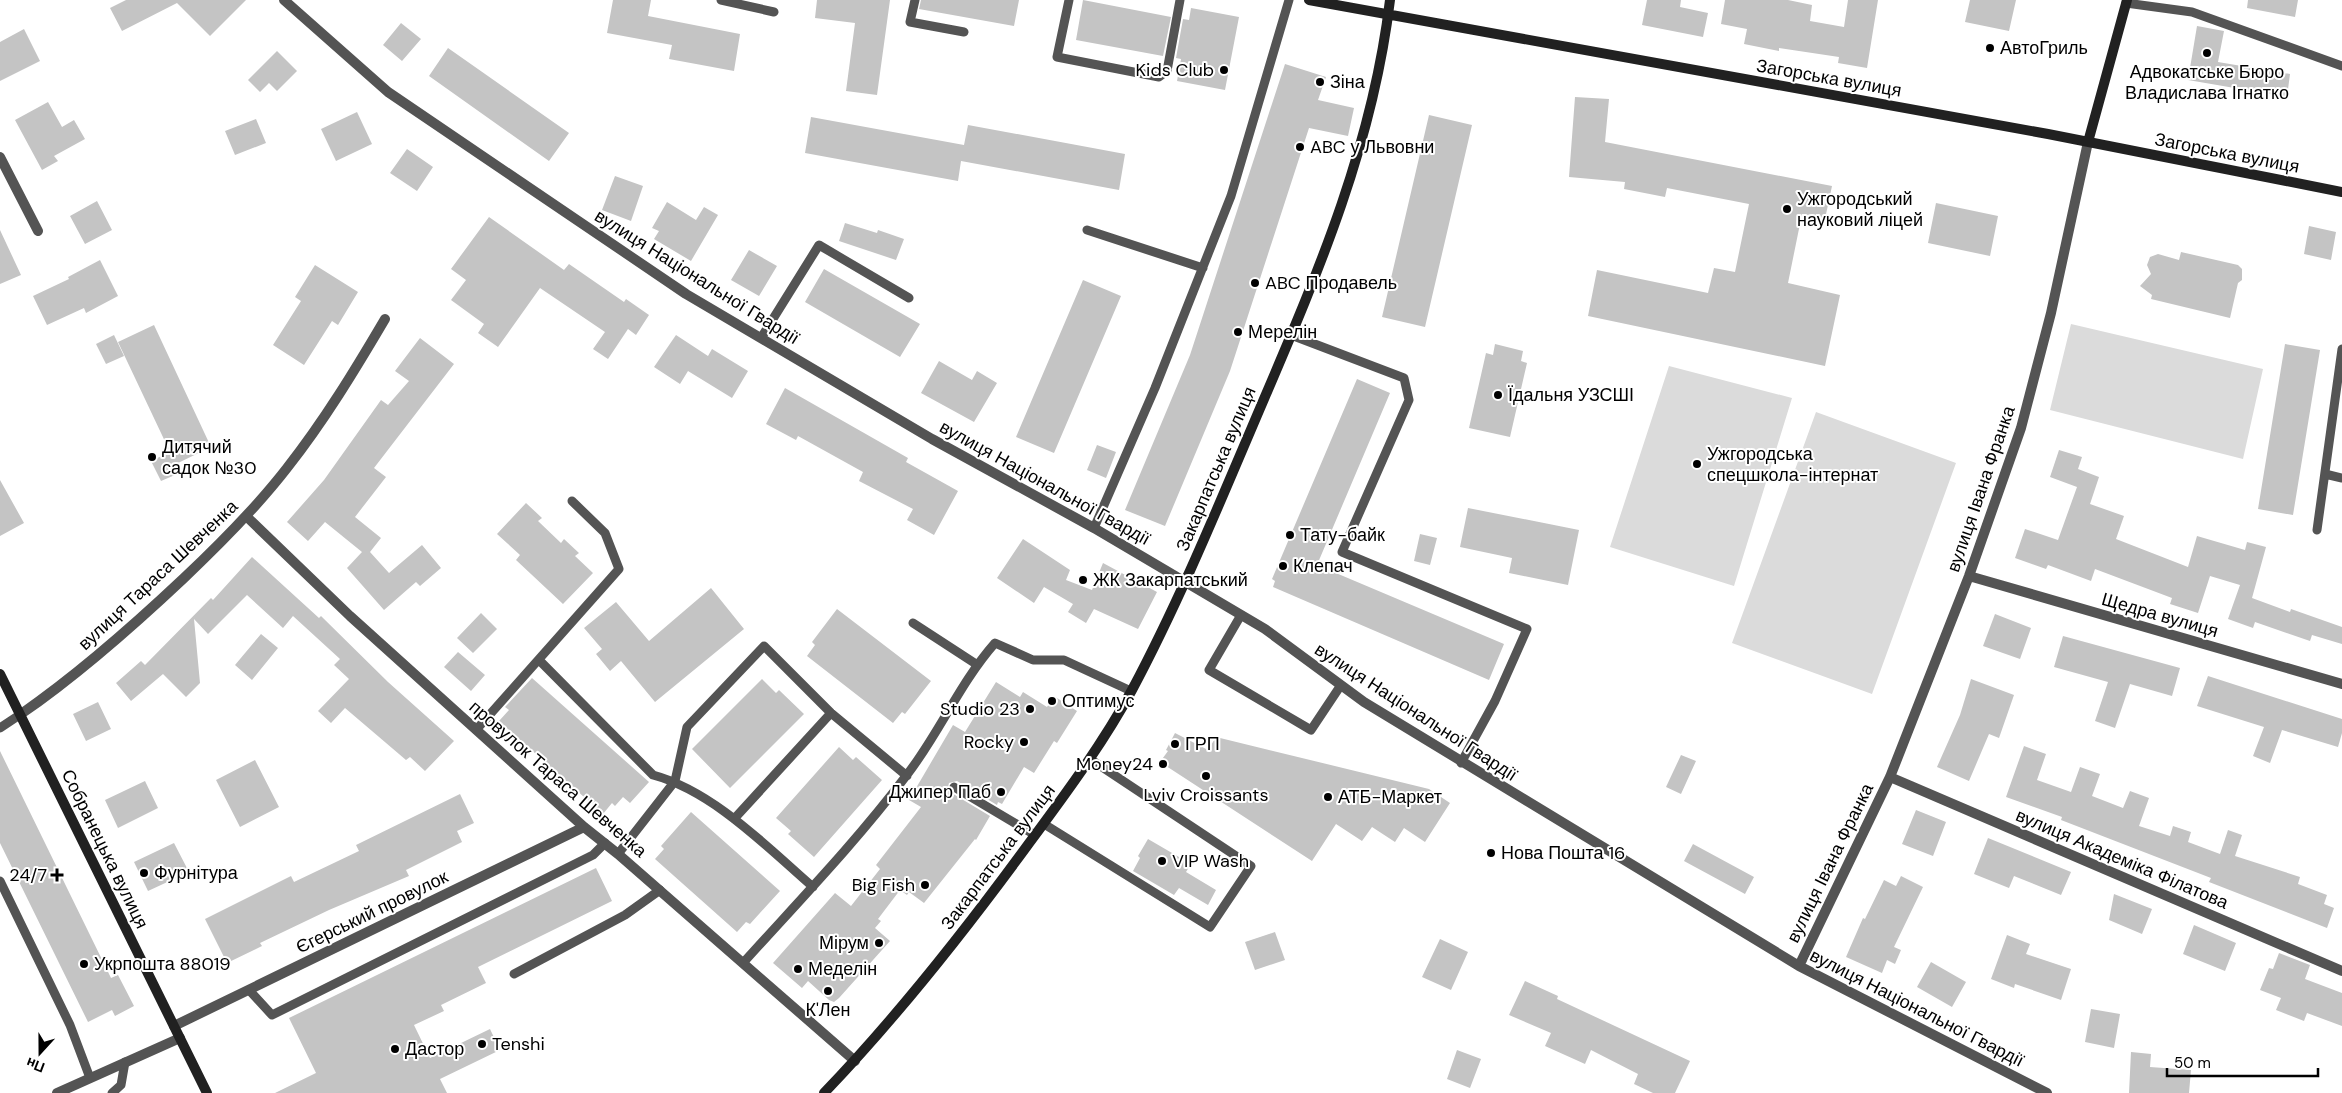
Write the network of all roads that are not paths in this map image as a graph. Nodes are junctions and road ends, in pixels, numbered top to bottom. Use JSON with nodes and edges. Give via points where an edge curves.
{"nodes":[{"id":1,"x":284,"y":0,"type":"edge"},
{"id":2,"x":721,"y":0,"type":"edge"},
{"id":3,"x":915,"y":0,"type":"edge"},
{"id":4,"x":1069,"y":0,"type":"edge"},
{"id":5,"x":1180,"y":0,"type":"edge"},
{"id":6,"x":1289,"y":0,"type":"edge"},
{"id":7,"x":1309,"y":0,"type":"edge"},
{"id":8,"x":1390,"y":0,"type":"edge"},
{"id":9,"x":2126,"y":2,"type":"edge"},
{"id":10,"x":774,"y":12,"type":"dead end"},
{"id":11,"x":1388,"y":15,"type":"junction"},
{"id":12,"x":964,"y":32,"type":"dead end"},
{"id":13,"x":2342,"y":66,"type":"edge"},
{"id":14,"x":2088,"y":142,"type":"junction"},
{"id":15,"x":0,"y":157,"type":"edge"},
{"id":16,"x":2342,"y":192,"type":"edge"},
{"id":17,"x":1087,"y":230,"type":"dead end"},
{"id":18,"x":38,"y":231,"type":"dead end"},
{"id":19,"x":1203,"y":268,"type":"junction"},
{"id":20,"x":909,"y":298,"type":"dead end"},
{"id":21,"x":385,"y":319,"type":"dead end"},
{"id":22,"x":1291,"y":335,"type":"junction"},
{"id":23,"x":761,"y":338,"type":"junction"},
{"id":24,"x":2342,"y":350,"type":"edge"},
{"id":25,"x":2337,"y":418,"type":"edge"},
{"id":26,"x":2325,"y":474,"type":"junction"},
{"id":27,"x":2342,"y":478,"type":"edge"},
{"id":28,"x":572,"y":501,"type":"dead end"},
{"id":29,"x":246,"y":516,"type":"junction"},
{"id":30,"x":1094,"y":528,"type":"junction"},
{"id":31,"x":2317,"y":530,"type":"dead end"},
{"id":32,"x":1969,"y":576,"type":"junction"},
{"id":33,"x":1185,"y":582,"type":"junction"},
{"id":34,"x":1241,"y":615,"type":"junction"},
{"id":35,"x":913,"y":623,"type":"dead end"},
{"id":36,"x":539,"y":660,"type":"junction"},
{"id":37,"x":976,"y":664,"type":"junction"},
{"id":38,"x":0,"y":674,"type":"edge"},
{"id":39,"x":2342,"y":684,"type":"edge"},
{"id":40,"x":1341,"y":686,"type":"junction"},
{"id":41,"x":1131,"y":691,"type":"junction"},
{"id":42,"x":831,"y":713,"type":"junction"},
{"id":43,"x":21,"y":714,"type":"junction"},
{"id":44,"x":0,"y":728,"type":"edge"},
{"id":45,"x":476,"y":730,"type":"junction"},
{"id":46,"x":1090,"y":759,"type":"junction"},
{"id":47,"x":1461,"y":762,"type":"junction"},
{"id":48,"x":907,"y":776,"type":"junction"},
{"id":49,"x":1890,"y":777,"type":"junction"},
{"id":50,"x":676,"y":780,"type":"junction"},
{"id":51,"x":954,"y":787,"type":"dead end"},
{"id":52,"x":734,"y":819,"type":"junction"},
{"id":53,"x":1044,"y":824,"type":"junction"},
{"id":54,"x":584,"y":827,"type":"junction"},
{"id":55,"x":1035,"y":835,"type":"junction"},
{"id":56,"x":605,"y":843,"type":"junction"},
{"id":57,"x":618,"y":854,"type":"junction"},
{"id":58,"x":0,"y":881,"type":"edge"},
{"id":59,"x":813,"y":887,"type":"junction"},
{"id":60,"x":660,"y":890,"type":"junction"},
{"id":61,"x":742,"y":963,"type":"junction"},
{"id":62,"x":1798,"y":966,"type":"junction"},
{"id":63,"x":2342,"y":972,"type":"edge"},
{"id":64,"x":514,"y":974,"type":"dead end"},
{"id":65,"x":249,"y":990,"type":"junction"},
{"id":66,"x":174,"y":1026,"type":"junction"},
{"id":67,"x":180,"y":1038,"type":"junction"},
{"id":68,"x":855,"y":1061,"type":"junction"},
{"id":69,"x":125,"y":1062,"type":"junction"},
{"id":70,"x":90,"y":1078,"type":"junction"},
{"id":71,"x":57,"y":1093,"type":"edge"},
{"id":72,"x":112,"y":1093,"type":"edge"},
{"id":73,"x":207,"y":1093,"type":"edge"},
{"id":74,"x":824,"y":1093,"type":"edge"},
{"id":75,"x":2047,"y":1093,"type":"edge"}],
"edges":[{"from":1,"to":23,"type":"street","name":"вулиця Національної Гвардії","via":[[388,92],[606,241]]},
{"from":2,"to":10,"type":"lane"},
{"from":3,"to":12,"type":"lane","via":[[910,22]]},
{"from":4,"to":5,"type":"lane","via":[[1057,57],[1159,77],[1167,70]]},
{"from":6,"to":19,"type":"lane","via":[[1231,196]]},
{"from":7,"to":11,"type":"street","name":"Загорська вулиця"},
{"from":8,"to":11,"type":"street","name":"Закарпатська вулиця"},
{"from":9,"to":13,"type":"lane","via":[[2192,12]]},
{"from":9,"to":14,"type":"street","name":"вулиця Івана Франка"},
{"from":11,"to":14,"type":"street","name":"Загорська вулиця"},
{"from":11,"to":22,"type":"street","name":"Закарпатська вулиця","via":[[1382,55],[1352,175],[1319,271]]},
{"from":14,"to":16,"type":"street","name":"Загорська вулиця"},
{"from":14,"to":32,"type":"street","name":"вулиця Івана Франка","via":[[2051,313],[2021,428]]},
{"from":15,"to":18,"type":"street"},
{"from":17,"to":19,"type":"lane"},
{"from":19,"to":30,"type":"lane"},
{"from":20,"to":23,"type":"lane","via":[[819,245]]},
{"from":21,"to":29,"type":"street","name":"вулиця Тараса Шевченка","via":[[322,421]]},
{"from":22,"to":33,"type":"street","name":"Закарпатська вулиця"},
{"from":22,"to":47,"type":"lane","via":[[1404,378],[1410,400],[1342,552],[1527,629],[1495,701]]},
{"from":23,"to":30,"type":"street","name":"вулиця Національної Гвардії","via":[[932,439]]},
{"from":24,"to":25,"type":"lane"},
{"from":25,"to":26,"type":"lane"},
{"from":26,"to":27,"type":"lane"},
{"from":26,"to":31,"type":"lane"},
{"from":28,"to":36,"type":"lane","via":[[605,533],[619,569]]},
{"from":29,"to":43,"type":"street","name":"вулиця Тараса Шевченка","via":[[104,652]]},
{"from":29,"to":45,"type":"street","name":"провулок Тараса Шевченка"},
{"from":30,"to":33,"type":"street","name":"вулиця Національної Гвардії"},
{"from":32,"to":39,"type":"street","name":"Щедра вулиця"},
{"from":32,"to":49,"type":"street","name":"вулиця Івана Франка"},
{"from":33,"to":34,"type":"street","name":"вулиця Національної Гвардії"},
{"from":33,"to":41,"type":"street","name":"Закарпатська вулиця"},
{"from":34,"to":40,"type":"street","name":"вулиця Національної Гвардії"},
{"from":34,"to":40,"type":"lane","via":[[1209,670],[1311,730]]},
{"from":35,"to":37,"type":"lane"},
{"from":36,"to":45,"type":"lane"},
{"from":36,"to":50,"type":"lane","via":[[653,775]]},
{"from":37,"to":41,"type":"lane","via":[[995,643],[1033,660],[1064,660]]},
{"from":37,"to":48,"type":"lane"},
{"from":38,"to":43,"type":"street","name":"Собранецька вулиця"},
{"from":40,"to":47,"type":"street","name":"вулиця Національної Гвардії"},
{"from":41,"to":46,"type":"street","name":"Закарпатська вулиця"},
{"from":42,"to":48,"type":"lane"},
{"from":42,"to":50,"type":"lane","via":[[764,646],[687,727]]},
{"from":42,"to":52,"type":"lane"},
{"from":43,"to":44,"type":"lane"},
{"from":43,"to":66,"type":"street","name":"Собранецька вулиця"},
{"from":45,"to":54,"type":"street","name":"провулок Тараса Шевченка"},
{"from":46,"to":53,"type":"street","name":"Закарпатська вулиця"},
{"from":46,"to":53,"type":"lane","via":[[1251,866],[1210,927]]},
{"from":47,"to":62,"type":"street","name":"вулиця Національної Гвардії"},
{"from":48,"to":59,"type":"lane"},
{"from":49,"to":62,"type":"street","name":"вулиця Івана Франка"},
{"from":49,"to":63,"type":"street","name":"вулиця Академіка Філатова"},
{"from":50,"to":52,"type":"lane"},
{"from":50,"to":57,"type":"lane"},
{"from":51,"to":55,"type":"lane"},
{"from":52,"to":59,"type":"lane"},
{"from":53,"to":55,"type":"street","name":"Закарпатська вулиця"},
{"from":54,"to":56,"type":"street","name":"провулок Тараса Шевченка"},
{"from":54,"to":65,"type":"street","name":"Єгерський провулок"},
{"from":55,"to":68,"type":"street","name":"Закарпатська вулиця","via":[[975,918]]},
{"from":56,"to":57,"type":"street","name":"провулок Тараса Шевченка"},
{"from":56,"to":65,"type":"lane","via":[[593,855],[272,1015]]},
{"from":57,"to":60,"type":"street","name":"провулок Тараса Шевченка"},
{"from":58,"to":70,"type":"lane","via":[[70,1026]]},
{"from":59,"to":61,"type":"lane"},
{"from":60,"to":61,"type":"street","name":"провулок Тараса Шевченка"},
{"from":60,"to":64,"type":"lane","via":[[625,914]]},
{"from":61,"to":68,"type":"street","name":"провулок Тараса Шевченка"},
{"from":62,"to":75,"type":"street","name":"вулиця Національної Гвардії"},
{"from":65,"to":66,"type":"street","name":"Єгерський провулок"},
{"from":66,"to":67,"type":"street","name":"Собранецька вулиця"},
{"from":67,"to":69,"type":"street"},
{"from":67,"to":73,"type":"street","name":"Собранецька вулиця"},
{"from":68,"to":74,"type":"street","name":"Закарпатська вулиця"},
{"from":69,"to":70,"type":"street"},
{"from":69,"to":72,"type":"lane","via":[[121,1085]]},
{"from":70,"to":71,"type":"street"}]}
